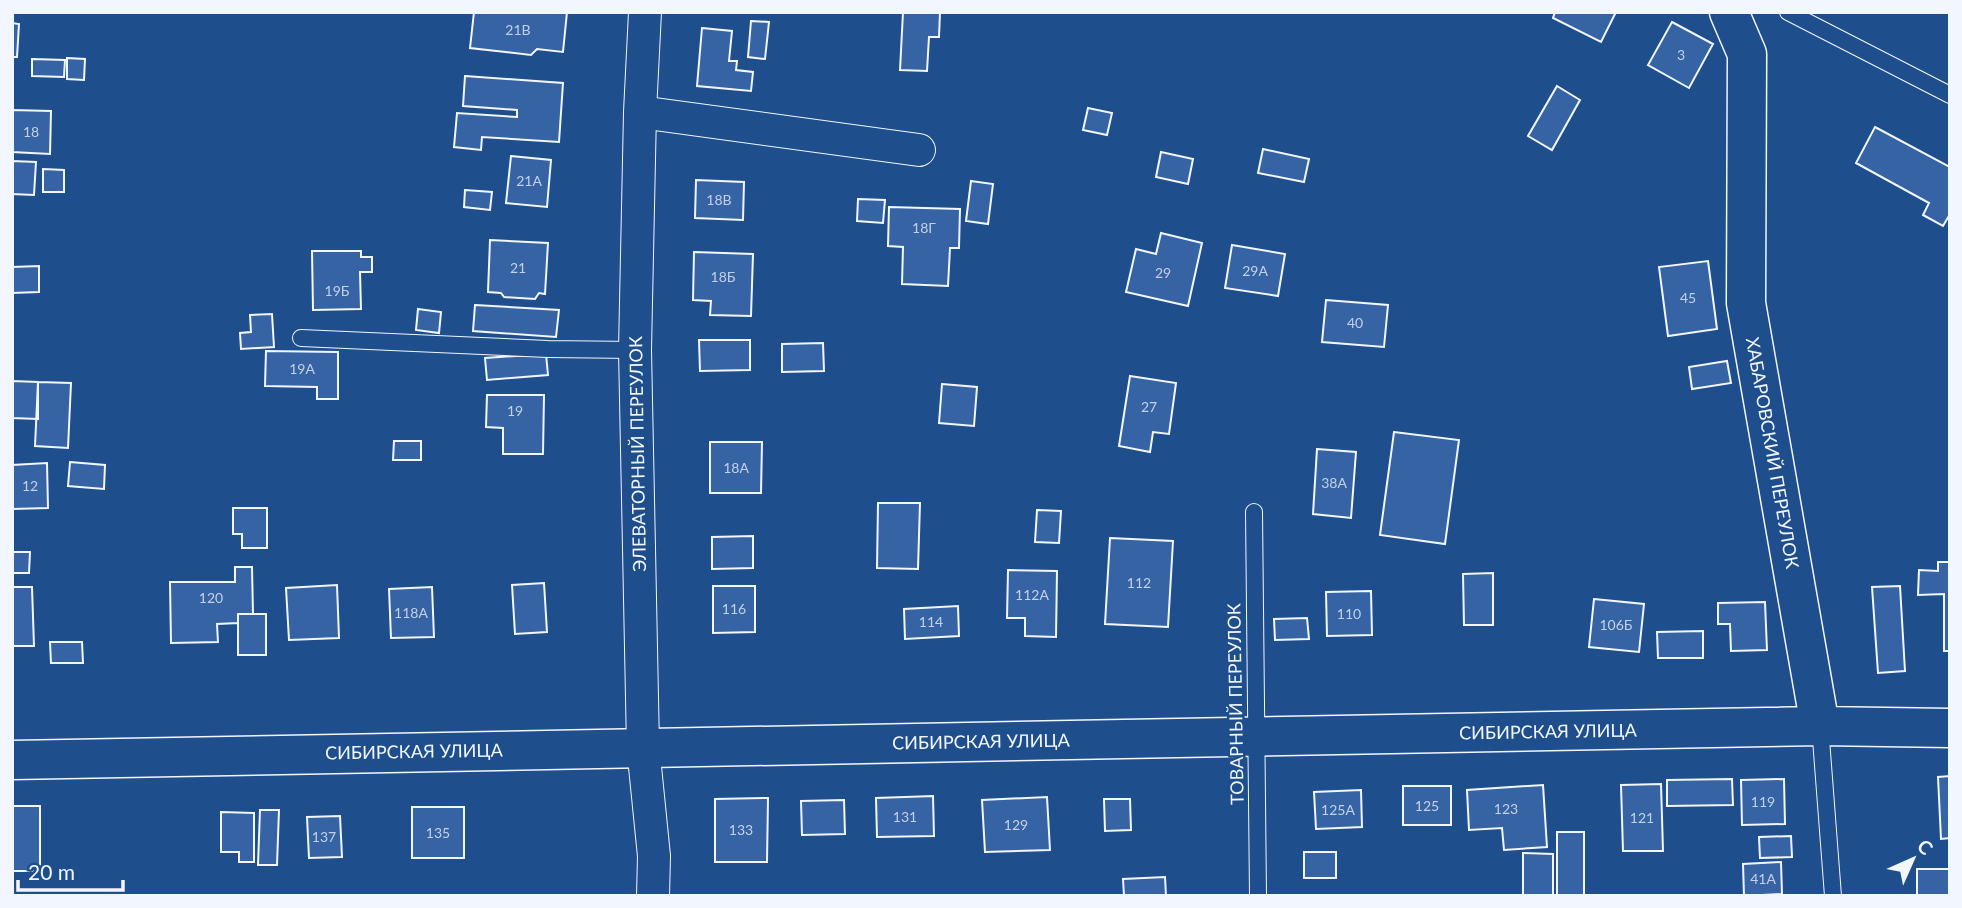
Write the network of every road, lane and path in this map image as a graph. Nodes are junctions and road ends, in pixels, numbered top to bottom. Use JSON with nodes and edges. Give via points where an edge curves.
{"nodes":[{"id":1,"x":645,"y":12,"type":"edge"},
{"id":2,"x":1729,"y":12,"type":"edge"},
{"id":3,"x":1788,"y":12,"type":"edge"},
{"id":4,"x":1950,"y":96,"type":"edge"},
{"id":5,"x":640,"y":112,"type":"junction"},
{"id":6,"x":919,"y":150,"type":"dead end"},
{"id":7,"x":301,"y":338,"type":"dead end"},
{"id":8,"x":635,"y":350,"type":"junction"},
{"id":9,"x":1254,"y":512,"type":"dead end"},
{"id":10,"x":1820,"y":726,"type":"junction"},
{"id":11,"x":1950,"y":728,"type":"edge"},
{"id":12,"x":1256,"y":738,"type":"junction"},
{"id":13,"x":643,"y":747,"type":"junction"},
{"id":14,"x":12,"y":760,"type":"edge"},
{"id":15,"x":653,"y":896,"type":"edge"},
{"id":16,"x":1258,"y":896,"type":"edge"},
{"id":17,"x":1833,"y":896,"type":"edge"}],
"edges":[{"from":1,"to":5,"type":"street","name":"ЭЛЕВАТОРНЫЙ ПЕРЕУЛОК"},
{"from":2,"to":10,"type":"street","name":"ХАБАРОВСКИЙ ПЕРЕУЛОК","via":[[1747,54],[1746,303]]},
{"from":3,"to":4,"type":"lane"},
{"from":5,"to":6,"type":"street"},
{"from":5,"to":8,"type":"street","name":"ЭЛЕВАТОРНЫЙ ПЕРЕУЛОК"},
{"from":7,"to":8,"type":"lane"},
{"from":8,"to":13,"type":"street","name":"ЭЛЕВАТОРНЫЙ ПЕРЕУЛОК"},
{"from":9,"to":12,"type":"lane","name":"ТОВАРНЫЙ ПЕРЕУЛОК"},
{"from":10,"to":11,"type":"street","name":"СИБИРСКАЯ УЛИЦА"},
{"from":10,"to":12,"type":"street","name":"СИБИРСКАЯ УЛИЦА"},
{"from":10,"to":17,"type":"lane","name":"ХАБАРОВСКИЙ ПЕРЕУЛОК"},
{"from":12,"to":13,"type":"street","name":"СИБИРСКАЯ УЛИЦА"},
{"from":12,"to":16,"type":"lane","name":"ТОВАРНЫЙ ПЕРЕУЛОК"},
{"from":13,"to":14,"type":"street","name":"СИБИРСКАЯ УЛИЦА"},
{"from":13,"to":15,"type":"street","name":"ЭЛЕВАТОРНЫЙ ПЕРЕУЛОК","via":[[654,856]]}]}
